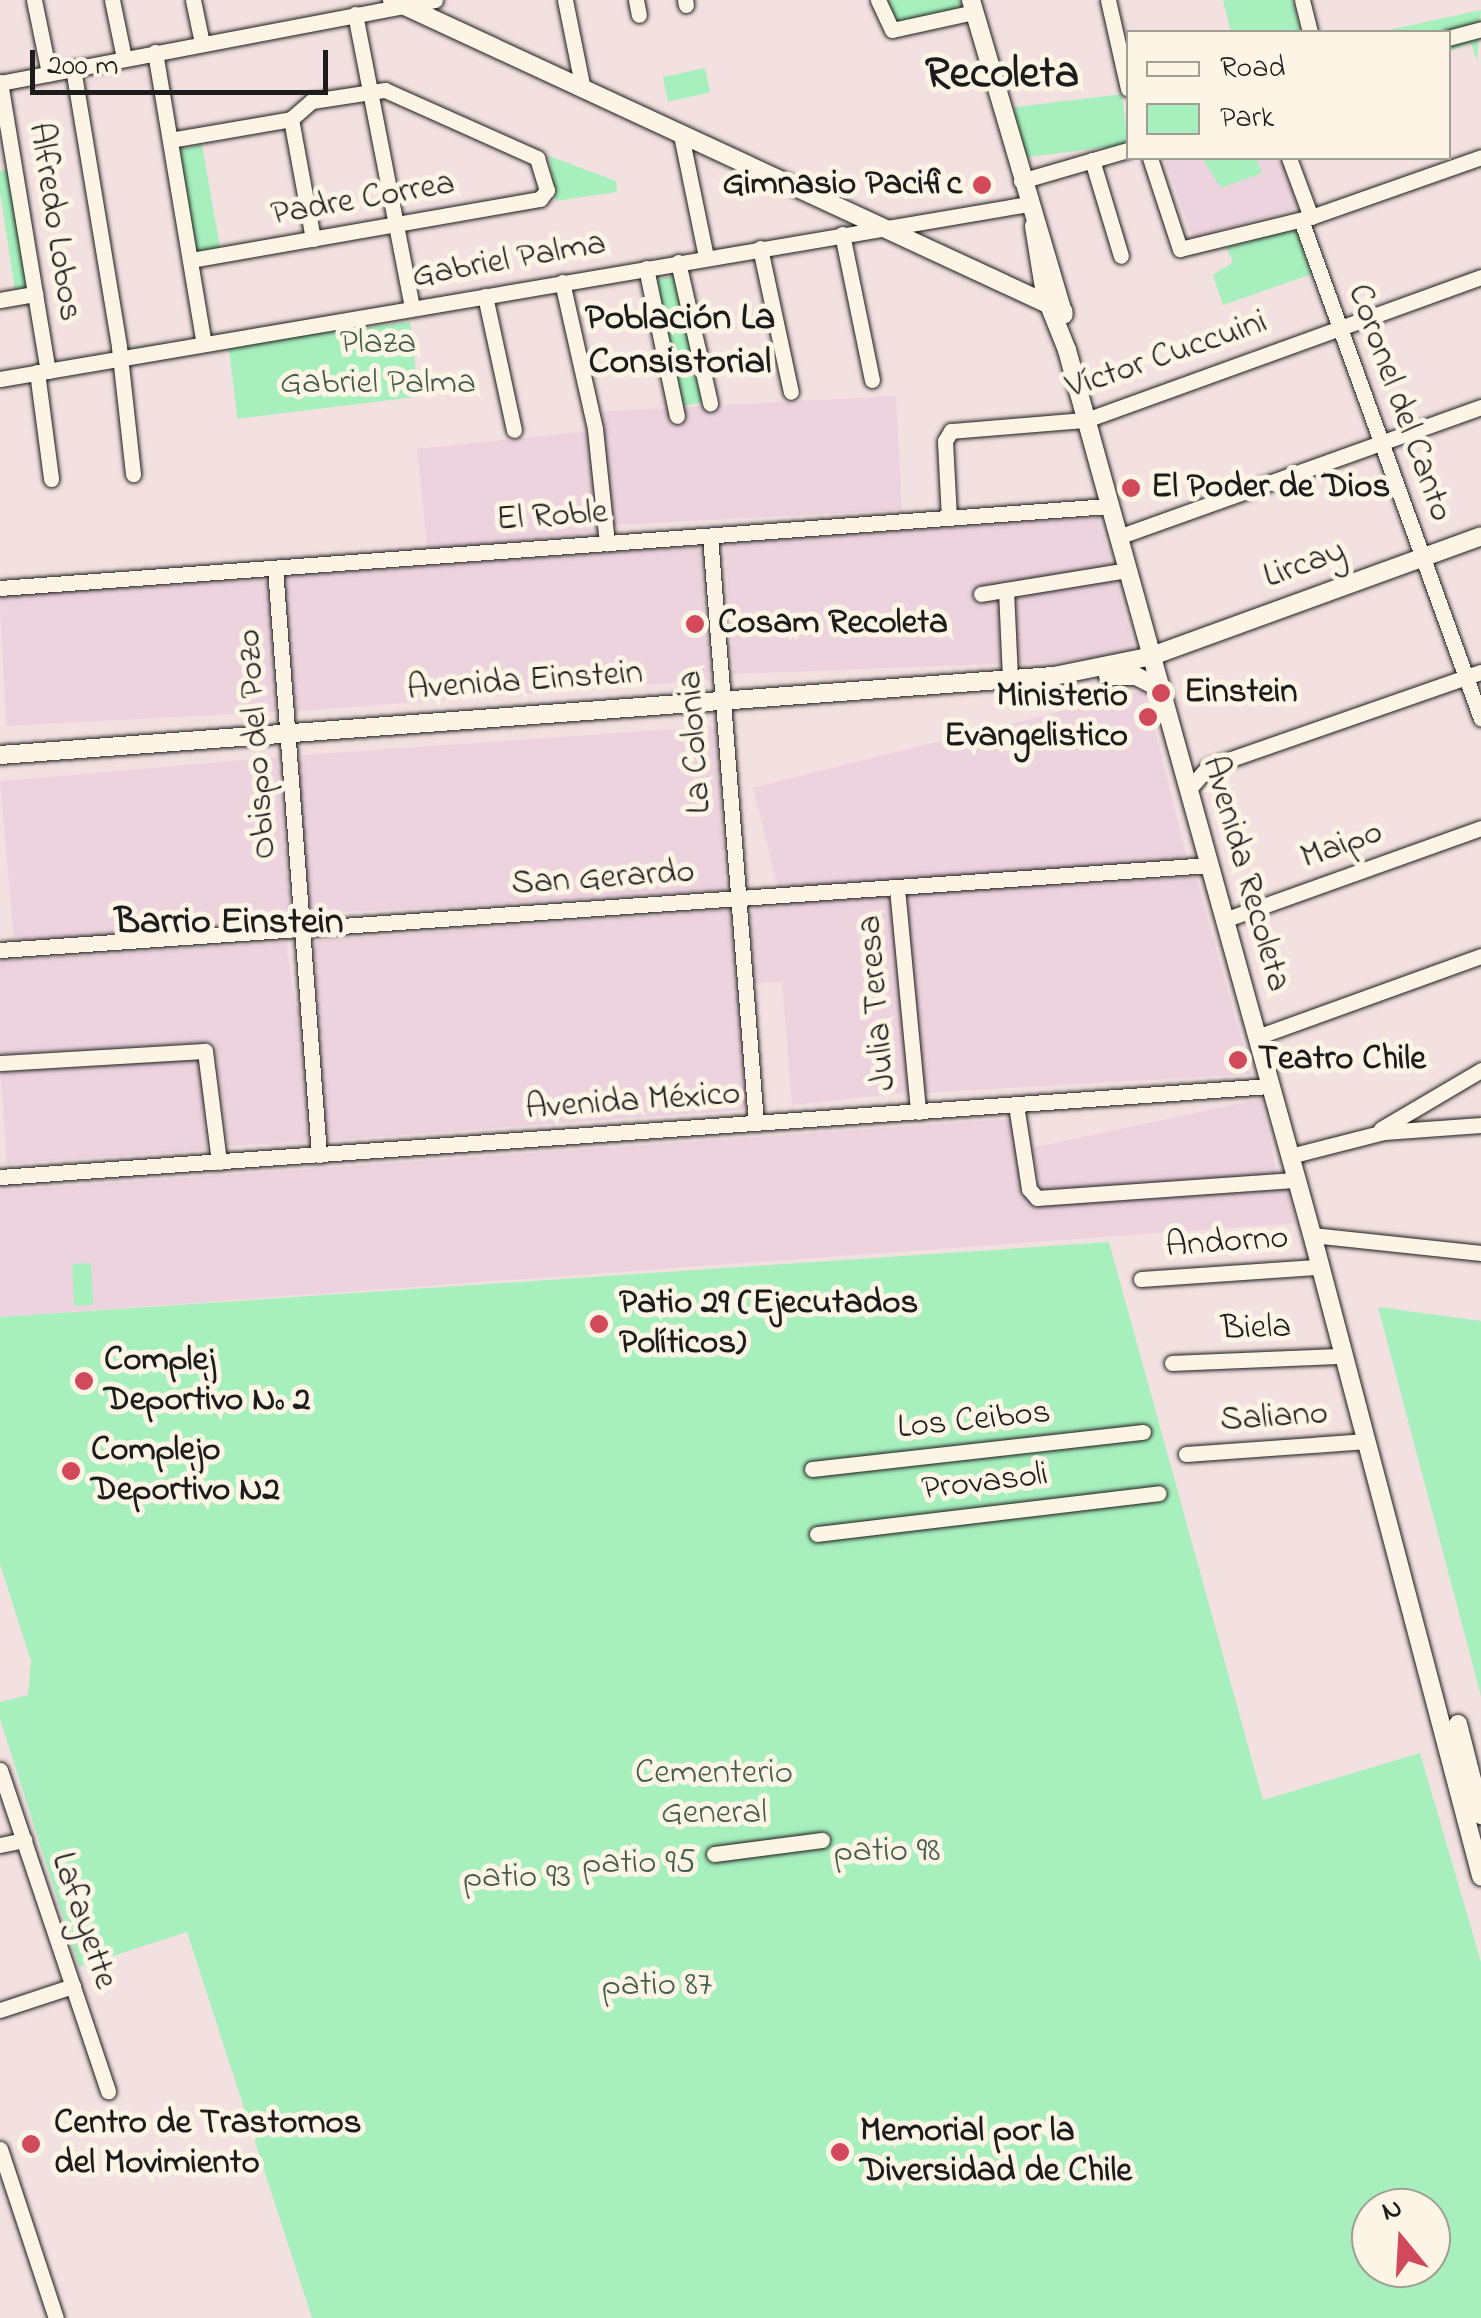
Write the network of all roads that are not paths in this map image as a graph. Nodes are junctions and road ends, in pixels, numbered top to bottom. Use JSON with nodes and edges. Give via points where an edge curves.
{"nodes":[{"id":1,"x":34,"y":0,"type":"edge"},
{"id":2,"x":112,"y":0,"type":"edge"},
{"id":3,"x":194,"y":0,"type":"edge"},
{"id":4,"x":436,"y":0,"type":"edge"},
{"id":5,"x":565,"y":0,"type":"edge"},
{"id":6,"x":878,"y":0,"type":"edge"},
{"id":7,"x":1108,"y":0,"type":"edge"},
{"id":8,"x":1302,"y":0,"type":"edge"},
{"id":9,"x":398,"y":3,"type":"edge"},
{"id":10,"x":972,"y":6,"type":"edge"},
{"id":11,"x":355,"y":14,"type":"junction"},
{"id":12,"x":1481,"y":29,"type":"edge"},
{"id":13,"x":1310,"y":30,"type":"edge"},
{"id":14,"x":1451,"y":37,"type":"edge"},
{"id":15,"x":202,"y":43,"type":"junction"},
{"id":16,"x":155,"y":52,"type":"junction"},
{"id":17,"x":124,"y":58,"type":"junction"},
{"id":18,"x":73,"y":68,"type":"junction"},
{"id":19,"x":48,"y":73,"type":"junction"},
{"id":20,"x":1126,"y":80,"type":"edge"},
{"id":21,"x":0,"y":82,"type":"edge"},
{"id":22,"x":583,"y":89,"type":"junction"},
{"id":23,"x":370,"y":90,"type":"junction"},
{"id":24,"x":291,"y":118,"type":"junction"},
{"id":25,"x":681,"y":135,"type":"junction"},
{"id":26,"x":170,"y":140,"type":"junction"},
{"id":27,"x":1126,"y":151,"type":"edge"},
{"id":28,"x":1481,"y":156,"type":"edge"},
{"id":29,"x":6,"y":160,"type":"edge"},
{"id":30,"x":1092,"y":160,"type":"junction"},
{"id":31,"x":1151,"y":160,"type":"edge"},
{"id":32,"x":1290,"y":160,"type":"edge"},
{"id":33,"x":1021,"y":182,"type":"junction"},
{"id":34,"x":1028,"y":204,"type":"junction"},
{"id":35,"x":1306,"y":218,"type":"junction"},
{"id":36,"x":396,"y":224,"type":"junction"},
{"id":37,"x":880,"y":228,"type":"junction"},
{"id":38,"x":842,"y":234,"type":"junction"},
{"id":39,"x":313,"y":239,"type":"junction"},
{"id":40,"x":760,"y":248,"type":"junction"},
{"id":41,"x":1121,"y":256,"type":"dead end"},
{"id":42,"x":706,"y":258,"type":"junction"},
{"id":43,"x":190,"y":260,"type":"junction"},
{"id":44,"x":678,"y":262,"type":"junction"},
{"id":45,"x":646,"y":268,"type":"junction"},
{"id":46,"x":1481,"y":277,"type":"edge"},
{"id":47,"x":562,"y":282,"type":"junction"},
{"id":48,"x":35,"y":294,"type":"junction"},
{"id":49,"x":484,"y":296,"type":"junction"},
{"id":50,"x":0,"y":300,"type":"edge"},
{"id":51,"x":1056,"y":307,"type":"junction"},
{"id":52,"x":412,"y":308,"type":"junction"},
{"id":53,"x":1339,"y":328,"type":"junction"},
{"id":54,"x":204,"y":344,"type":"junction"},
{"id":55,"x":118,"y":358,"type":"junction"},
{"id":56,"x":43,"y":372,"type":"junction"},
{"id":57,"x":0,"y":379,"type":"edge"},
{"id":58,"x":872,"y":380,"type":"dead end"},
{"id":59,"x":791,"y":392,"type":"dead end"},
{"id":60,"x":710,"y":403,"type":"dead end"},
{"id":61,"x":1481,"y":407,"type":"edge"},
{"id":62,"x":676,"y":416,"type":"dead end"},
{"id":63,"x":1086,"y":420,"type":"junction"},
{"id":64,"x":514,"y":430,"type":"dead end"},
{"id":65,"x":1382,"y":443,"type":"junction"},
{"id":66,"x":133,"y":474,"type":"dead end"},
{"id":67,"x":51,"y":480,"type":"dead end"},
{"id":68,"x":1109,"y":506,"type":"junction"},
{"id":69,"x":949,"y":518,"type":"junction"},
{"id":70,"x":710,"y":536,"type":"junction"},
{"id":71,"x":1481,"y":536,"type":"edge"},
{"id":72,"x":1118,"y":537,"type":"junction"},
{"id":73,"x":607,"y":543,"type":"junction"},
{"id":74,"x":1423,"y":557,"type":"junction"},
{"id":75,"x":275,"y":568,"type":"junction"},
{"id":76,"x":1127,"y":570,"type":"junction"},
{"id":77,"x":0,"y":588,"type":"edge"},
{"id":78,"x":1006,"y":590,"type":"junction"},
{"id":79,"x":980,"y":594,"type":"dead end"},
{"id":80,"x":1152,"y":656,"type":"junction"},
{"id":81,"x":1481,"y":662,"type":"edge"},
{"id":82,"x":1470,"y":673,"type":"edge"},
{"id":83,"x":1054,"y":676,"type":"junction"},
{"id":84,"x":1108,"y":676,"type":"junction"},
{"id":85,"x":1010,"y":679,"type":"junction"},
{"id":86,"x":1160,"y":688,"type":"junction"},
{"id":87,"x":723,"y":700,"type":"junction"},
{"id":88,"x":1481,"y":720,"type":"edge"},
{"id":89,"x":287,"y":733,"type":"junction"},
{"id":90,"x":0,"y":755,"type":"edge"},
{"id":91,"x":1180,"y":760,"type":"junction"},
{"id":92,"x":1208,"y":767,"type":"junction"},
{"id":93,"x":1188,"y":790,"type":"junction"},
{"id":94,"x":1481,"y":828,"type":"edge"},
{"id":95,"x":1209,"y":865,"type":"junction"},
{"id":96,"x":896,"y":888,"type":"junction"},
{"id":97,"x":738,"y":900,"type":"junction"},
{"id":98,"x":1224,"y":920,"type":"junction"},
{"id":99,"x":302,"y":930,"type":"junction"},
{"id":100,"x":0,"y":950,"type":"edge"},
{"id":101,"x":1481,"y":956,"type":"edge"},
{"id":102,"x":1257,"y":1037,"type":"junction"},
{"id":103,"x":0,"y":1062,"type":"edge"},
{"id":104,"x":1481,"y":1070,"type":"edge"},
{"id":105,"x":1270,"y":1086,"type":"junction"},
{"id":106,"x":1016,"y":1105,"type":"junction"},
{"id":107,"x":1414,"y":1110,"type":"junction"},
{"id":108,"x":918,"y":1112,"type":"junction"},
{"id":109,"x":756,"y":1123,"type":"junction"},
{"id":110,"x":1481,"y":1125,"type":"edge"},
{"id":111,"x":1419,"y":1129,"type":"junction"},
{"id":112,"x":1371,"y":1135,"type":"junction"},
{"id":113,"x":318,"y":1154,"type":"junction"},
{"id":114,"x":1290,"y":1156,"type":"junction"},
{"id":115,"x":219,"y":1162,"type":"junction"},
{"id":116,"x":0,"y":1176,"type":"edge"},
{"id":117,"x":1296,"y":1180,"type":"junction"},
{"id":118,"x":1313,"y":1239,"type":"junction"},
{"id":119,"x":1481,"y":1253,"type":"edge"},
{"id":120,"x":1316,"y":1267,"type":"junction"},
{"id":121,"x":1142,"y":1279,"type":"dead end"},
{"id":122,"x":1342,"y":1356,"type":"junction"},
{"id":123,"x":1172,"y":1363,"type":"dead end"},
{"id":124,"x":1143,"y":1432,"type":"dead end"},
{"id":125,"x":1367,"y":1442,"type":"junction"},
{"id":126,"x":1186,"y":1454,"type":"dead end"},
{"id":127,"x":812,"y":1469,"type":"dead end"},
{"id":128,"x":1159,"y":1494,"type":"dead end"},
{"id":129,"x":817,"y":1534,"type":"dead end"},
{"id":130,"x":0,"y":1770,"type":"edge"},
{"id":131,"x":1481,"y":1815,"type":"edge"},
{"id":132,"x":24,"y":1840,"type":"junction"},
{"id":133,"x":822,"y":1840,"type":"dead end"},
{"id":134,"x":0,"y":1845,"type":"edge"},
{"id":135,"x":714,"y":1854,"type":"dead end"},
{"id":136,"x":1481,"y":1876,"type":"edge"},
{"id":137,"x":73,"y":1986,"type":"junction"},
{"id":138,"x":0,"y":2010,"type":"edge"},
{"id":139,"x":108,"y":2092,"type":"dead end"},
{"id":140,"x":0,"y":2149,"type":"edge"},
{"id":141,"x":4,"y":2174,"type":"edge"},
{"id":142,"x":56,"y":2318,"type":"edge"}],
"edges":[{"from":1,"to":19,"type":"street"},
{"from":2,"to":17,"type":"street"},
{"from":3,"to":15,"type":"street"},
{"from":4,"to":9,"type":"street"},
{"from":5,"to":22,"type":"street"},
{"from":6,"to":10,"type":"street","via":[[886,26],[898,30]]},
{"from":7,"to":20,"type":"street"},
{"from":8,"to":13,"type":"street"},
{"from":9,"to":11,"type":"street"},
{"from":9,"to":22,"type":"main road"},
{"from":10,"to":33,"type":"main road","name":"Avenida Recoleta"},
{"from":11,"to":15,"type":"street"},
{"from":11,"to":23,"type":"street"},
{"from":12,"to":14,"type":"street"},
{"from":15,"to":16,"type":"street"},
{"from":16,"to":17,"type":"street"},
{"from":16,"to":26,"type":"street"},
{"from":17,"to":18,"type":"street"},
{"from":18,"to":19,"type":"street"},
{"from":18,"to":55,"type":"street"},
{"from":19,"to":21,"type":"street"},
{"from":21,"to":29,"type":"street","name":"Alfredo Lobos"},
{"from":22,"to":25,"type":"main road"},
{"from":23,"to":24,"type":"street","via":[[307,102]]},
{"from":23,"to":36,"type":"street"},
{"from":23,"to":36,"type":"street","name":"Padre Correa","via":[[390,92],[537,158],[546,196]]},
{"from":24,"to":26,"type":"street"},
{"from":24,"to":39,"type":"street"},
{"from":25,"to":37,"type":"main road"},
{"from":25,"to":42,"type":"street"},
{"from":26,"to":43,"type":"street"},
{"from":27,"to":30,"type":"street"},
{"from":28,"to":35,"type":"street"},
{"from":29,"to":48,"type":"street","name":"Alfredo Lobos"},
{"from":30,"to":33,"type":"street"},
{"from":30,"to":41,"type":"street"},
{"from":31,"to":35,"type":"street","via":[[1180,250]]},
{"from":32,"to":35,"type":"street","name":"Coronel del Canto"},
{"from":33,"to":34,"type":"main road","name":"Avenida Recoleta"},
{"from":34,"to":37,"type":"street","name":"Gabriel Palma"},
{"from":34,"to":51,"type":"main road","name":"Avenida Recoleta"},
{"from":35,"to":53,"type":"street","name":"Coronel del Canto"},
{"from":36,"to":39,"type":"street","name":"Padre Correa"},
{"from":36,"to":52,"type":"street"},
{"from":37,"to":38,"type":"street","name":"Gabriel Palma"},
{"from":37,"to":51,"type":"main road"},
{"from":38,"to":40,"type":"street","name":"Gabriel Palma"},
{"from":38,"to":58,"type":"street"},
{"from":39,"to":43,"type":"street","name":"Padre Correa"},
{"from":40,"to":42,"type":"street","name":"Gabriel Palma"},
{"from":40,"to":59,"type":"street"},
{"from":42,"to":44,"type":"street","name":"Gabriel Palma"},
{"from":43,"to":54,"type":"street"},
{"from":44,"to":45,"type":"street","name":"Gabriel Palma"},
{"from":44,"to":60,"type":"street"},
{"from":45,"to":47,"type":"street","name":"Gabriel Palma"},
{"from":45,"to":62,"type":"street"},
{"from":46,"to":53,"type":"street","name":"Víctor Cuccuini"},
{"from":47,"to":49,"type":"street","name":"Gabriel Palma"},
{"from":47,"to":73,"type":"street","via":[[595,429]]},
{"from":48,"to":50,"type":"street"},
{"from":48,"to":56,"type":"street","name":"Alfredo Lobos"},
{"from":49,"to":52,"type":"street","name":"Gabriel Palma"},
{"from":49,"to":64,"type":"street"},
{"from":51,"to":63,"type":"main road","name":"Avenida Recoleta"},
{"from":52,"to":54,"type":"street","name":"Gabriel Palma"},
{"from":53,"to":63,"type":"street","name":"Víctor Cuccuini"},
{"from":53,"to":65,"type":"street","name":"Coronel del Canto"},
{"from":54,"to":55,"type":"street","name":"Gabriel Palma"},
{"from":55,"to":56,"type":"street","name":"Gabriel Palma"},
{"from":55,"to":66,"type":"street"},
{"from":56,"to":57,"type":"street","name":"Gabriel Palma"},
{"from":56,"to":67,"type":"street","name":"Alfredo Lobos"},
{"from":61,"to":65,"type":"street"},
{"from":63,"to":68,"type":"main road","name":"Avenida Recoleta"},
{"from":63,"to":69,"type":"street","name":"Víctor Cuccuini","via":[[949,432]]},
{"from":65,"to":72,"type":"street"},
{"from":65,"to":74,"type":"street","name":"Coronel del Canto"},
{"from":68,"to":69,"type":"street","name":"El Roble"},
{"from":68,"to":72,"type":"main road","name":"Avenida Recoleta"},
{"from":69,"to":70,"type":"street","name":"El Roble"},
{"from":70,"to":73,"type":"street","name":"El Roble"},
{"from":70,"to":87,"type":"street","name":"La Colonia"},
{"from":71,"to":74,"type":"main road","name":"Lircay"},
{"from":72,"to":76,"type":"main road","name":"Avenida Recoleta"},
{"from":73,"to":75,"type":"street","name":"El Roble"},
{"from":74,"to":80,"type":"main road","name":"Lircay"},
{"from":74,"to":82,"type":"street","name":"Coronel del Canto"},
{"from":75,"to":77,"type":"street","name":"El Roble"},
{"from":75,"to":89,"type":"street","name":"Obispo del Pozo"},
{"from":76,"to":78,"type":"street"},
{"from":76,"to":80,"type":"main road","name":"Avenida Recoleta"},
{"from":78,"to":79,"type":"street"},
{"from":78,"to":85,"type":"street"},
{"from":80,"to":83,"type":"main road","name":"Avenida Einstein"},
{"from":80,"to":84,"type":"main road","name":"Avenida Einstein"},
{"from":80,"to":86,"type":"main road","name":"Avenida Recoleta"},
{"from":81,"to":82,"type":"street"},
{"from":82,"to":88,"type":"street","name":"Coronel del Canto"},
{"from":82,"to":92,"type":"street"},
{"from":83,"to":84,"type":"main road","name":"Avenida Einstein"},
{"from":83,"to":85,"type":"main road","name":"Avenida Einstein"},
{"from":84,"to":86,"type":"main road","via":[[1136,676]]},
{"from":85,"to":87,"type":"main road","name":"Avenida Einstein"},
{"from":86,"to":91,"type":"main road","name":"Avenida Recoleta"},
{"from":87,"to":89,"type":"main road","name":"Avenida Einstein"},
{"from":87,"to":97,"type":"street","name":"La Colonia"},
{"from":89,"to":90,"type":"main road","name":"Avenida Einstein"},
{"from":89,"to":99,"type":"street","name":"Obispo del Pozo"},
{"from":91,"to":92,"type":"street"},
{"from":91,"to":93,"type":"main road","name":"Avenida Recoleta"},
{"from":92,"to":93,"type":"street"},
{"from":93,"to":95,"type":"main road","name":"Avenida Recoleta"},
{"from":94,"to":98,"type":"street","name":"Maipo"},
{"from":95,"to":96,"type":"street","name":"San Gerardo"},
{"from":95,"to":98,"type":"main road","name":"Avenida Recoleta"},
{"from":96,"to":97,"type":"street","name":"San Gerardo"},
{"from":96,"to":108,"type":"street","name":"Julia Teresa"},
{"from":97,"to":99,"type":"street","name":"San Gerardo"},
{"from":97,"to":109,"type":"street","name":"La Colonia"},
{"from":98,"to":102,"type":"main road","name":"Avenida Recoleta"},
{"from":99,"to":100,"type":"street","name":"San Gerardo"},
{"from":99,"to":113,"type":"street","name":"Obispo del Pozo"},
{"from":101,"to":102,"type":"street"},
{"from":102,"to":105,"type":"main road","name":"Avenida Recoleta"},
{"from":103,"to":115,"type":"street","via":[[205,1051]]},
{"from":104,"to":107,"type":"street"},
{"from":105,"to":106,"type":"street","name":"Avenida México"},
{"from":105,"to":114,"type":"main road","name":"Avenida Recoleta"},
{"from":106,"to":108,"type":"street","name":"Avenida México"},
{"from":106,"to":117,"type":"street","via":[[1029,1189],[1038,1198]]},
{"from":107,"to":111,"type":"street"},
{"from":107,"to":112,"type":"street"},
{"from":108,"to":109,"type":"street","name":"Avenida México"},
{"from":109,"to":113,"type":"street","name":"Avenida México"},
{"from":110,"to":111,"type":"street"},
{"from":111,"to":112,"type":"street"},
{"from":112,"to":114,"type":"street"},
{"from":113,"to":115,"type":"street","name":"Avenida México"},
{"from":114,"to":117,"type":"main road","name":"Avenida Recoleta"},
{"from":115,"to":116,"type":"street","name":"Avenida México"},
{"from":117,"to":118,"type":"main road","name":"Avenida Recoleta"},
{"from":118,"to":119,"type":"street"},
{"from":118,"to":120,"type":"main road","name":"Avenida Recoleta"},
{"from":118,"to":131,"type":"main road","name":"Avenida Recoleta","via":[[1353,1354]]},
{"from":120,"to":121,"type":"street","name":"Andorno"},
{"from":120,"to":122,"type":"main road","name":"Avenida Recoleta"},
{"from":122,"to":123,"type":"street","name":"Biela"},
{"from":122,"to":125,"type":"main road","name":"Avenida Recoleta"},
{"from":124,"to":127,"type":"street","name":"Los Ceibos"},
{"from":125,"to":126,"type":"street","name":"Saliano"},
{"from":125,"to":136,"type":"main road","name":"Avenida Recoleta"},
{"from":128,"to":129,"type":"street","name":"Provasoli"},
{"from":130,"to":132,"type":"street","name":"Lafayette"},
{"from":132,"to":134,"type":"street"},
{"from":132,"to":137,"type":"street","name":"Lafayette"},
{"from":133,"to":135,"type":"street"},
{"from":137,"to":138,"type":"street"},
{"from":137,"to":139,"type":"street","name":"Lafayette"},
{"from":140,"to":141,"type":"street"},
{"from":141,"to":142,"type":"street"}]}
